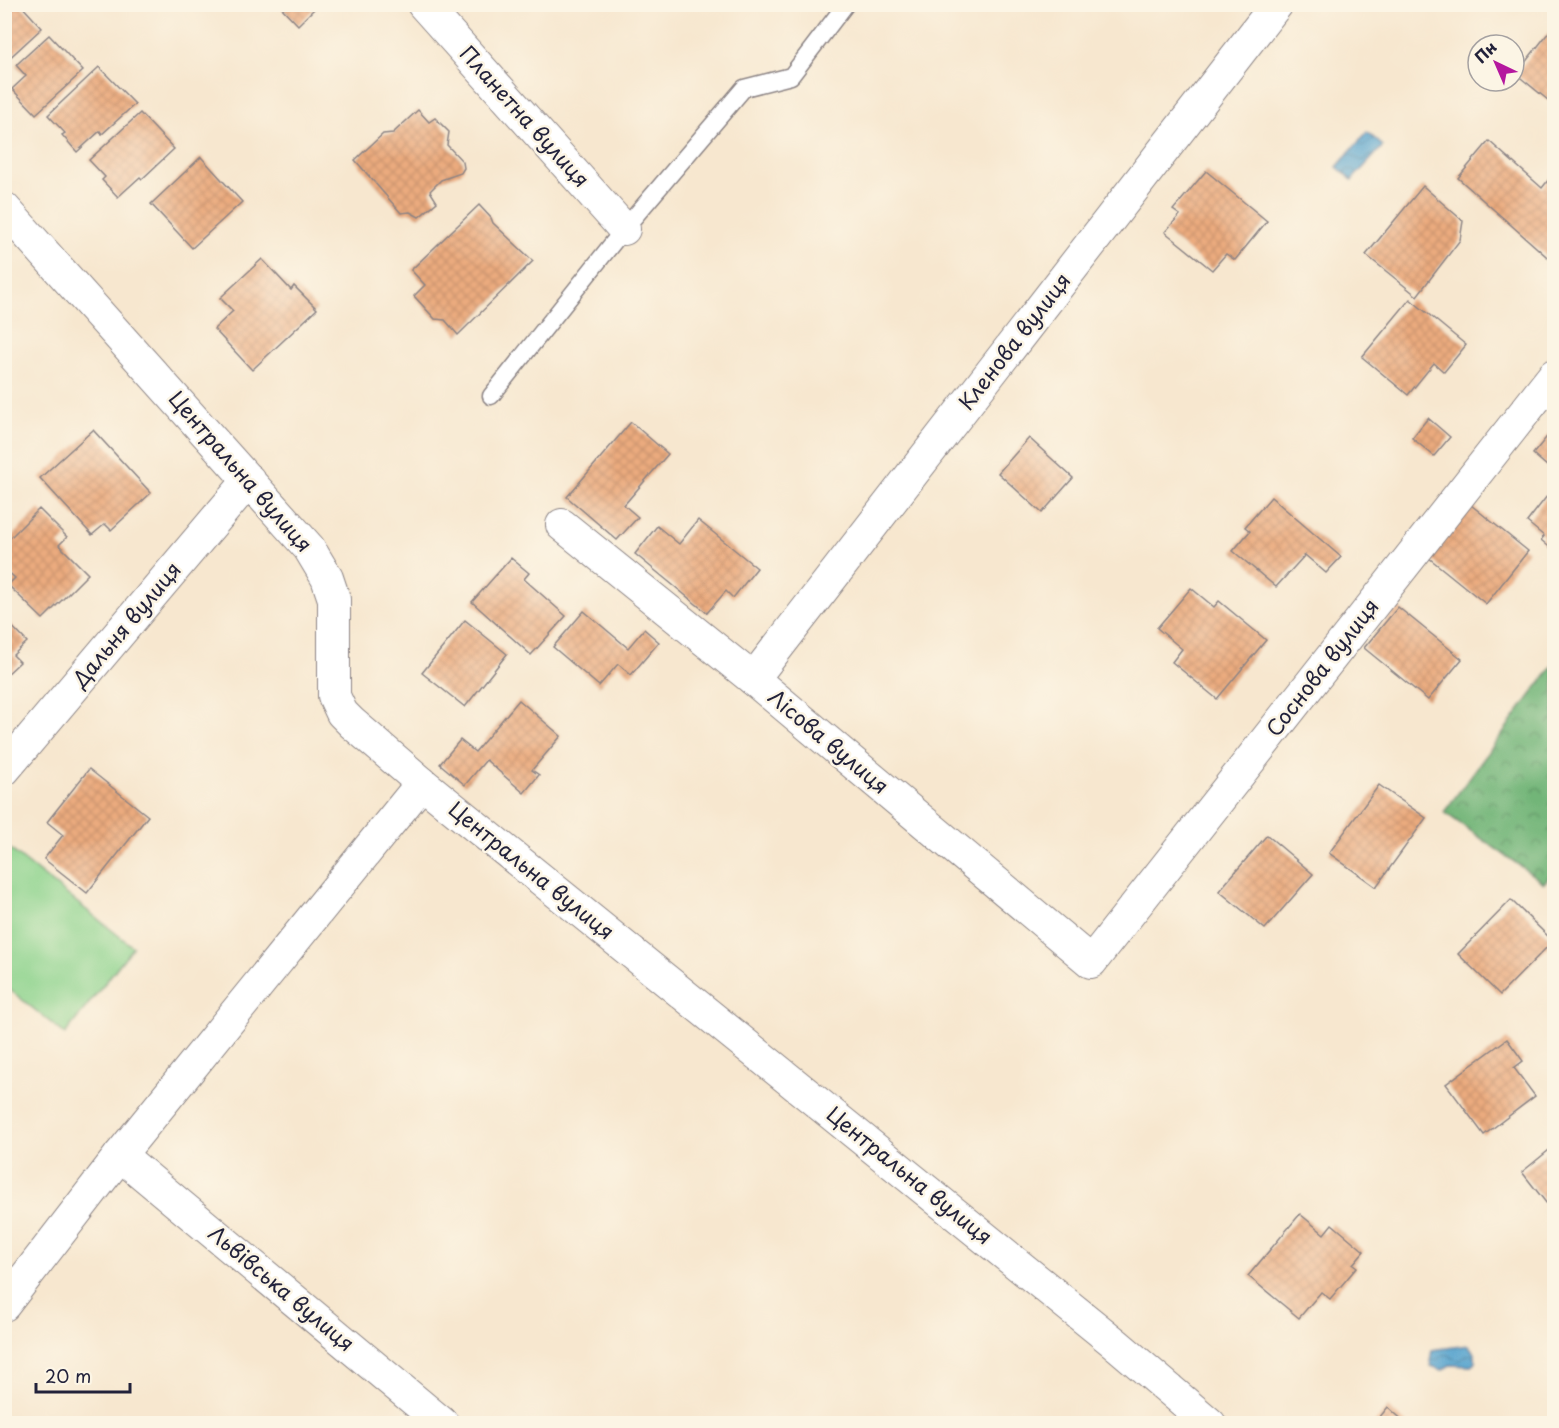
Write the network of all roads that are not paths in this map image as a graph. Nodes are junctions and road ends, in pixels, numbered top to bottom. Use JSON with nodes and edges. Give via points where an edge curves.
{"nodes":[{"id":1,"x":423,"y":4,"type":"edge"},
{"id":2,"x":846,"y":4,"type":"edge"},
{"id":3,"x":1277,"y":4,"type":"edge"},
{"id":4,"x":4,"y":208,"type":"edge"},
{"id":5,"x":624,"y":229,"type":"junction"},
{"id":6,"x":1554,"y":375,"type":"edge"},
{"id":7,"x":491,"y":396,"type":"dead end"},
{"id":8,"x":249,"y":480,"type":"junction"},
{"id":9,"x":562,"y":525,"type":"dead end"},
{"id":10,"x":753,"y":679,"type":"junction"},
{"id":11,"x":4,"y":770,"type":"edge"},
{"id":12,"x":422,"y":783,"type":"junction"},
{"id":13,"x":1091,"y":962,"type":"joint"},
{"id":14,"x":120,"y":1155,"type":"junction"},
{"id":15,"x":4,"y":1305,"type":"edge"},
{"id":16,"x":443,"y":1424,"type":"edge"},
{"id":17,"x":1210,"y":1424,"type":"edge"}],
"edges":[{"from":1,"to":5,"type":"street","name":"Планетна вулиця"},
{"from":2,"to":5,"type":"lane","via":[[790,76],[744,88]]},
{"from":3,"to":10,"type":"street","name":"Кленова вулиця"},
{"from":4,"to":8,"type":"street","name":"Центральна вулиця"},
{"from":5,"to":7,"type":"lane"},
{"from":6,"to":13,"type":"street","name":"Соснова вулиця"},
{"from":8,"to":11,"type":"street","name":"Дальня вулиця"},
{"from":8,"to":12,"type":"street","name":"Центральна вулиця","via":[[309,549],[327,578],[334,599],[334,696],[342,713]]},
{"from":9,"to":10,"type":"street","name":"Лісова вулиця"},
{"from":10,"to":13,"type":"street","name":"Лісова вулиця"},
{"from":12,"to":14,"type":"street"},
{"from":12,"to":17,"type":"street","name":"Центральна вулиця"},
{"from":14,"to":15,"type":"street"},
{"from":14,"to":16,"type":"street","name":"Львівська вулиця"}]}
